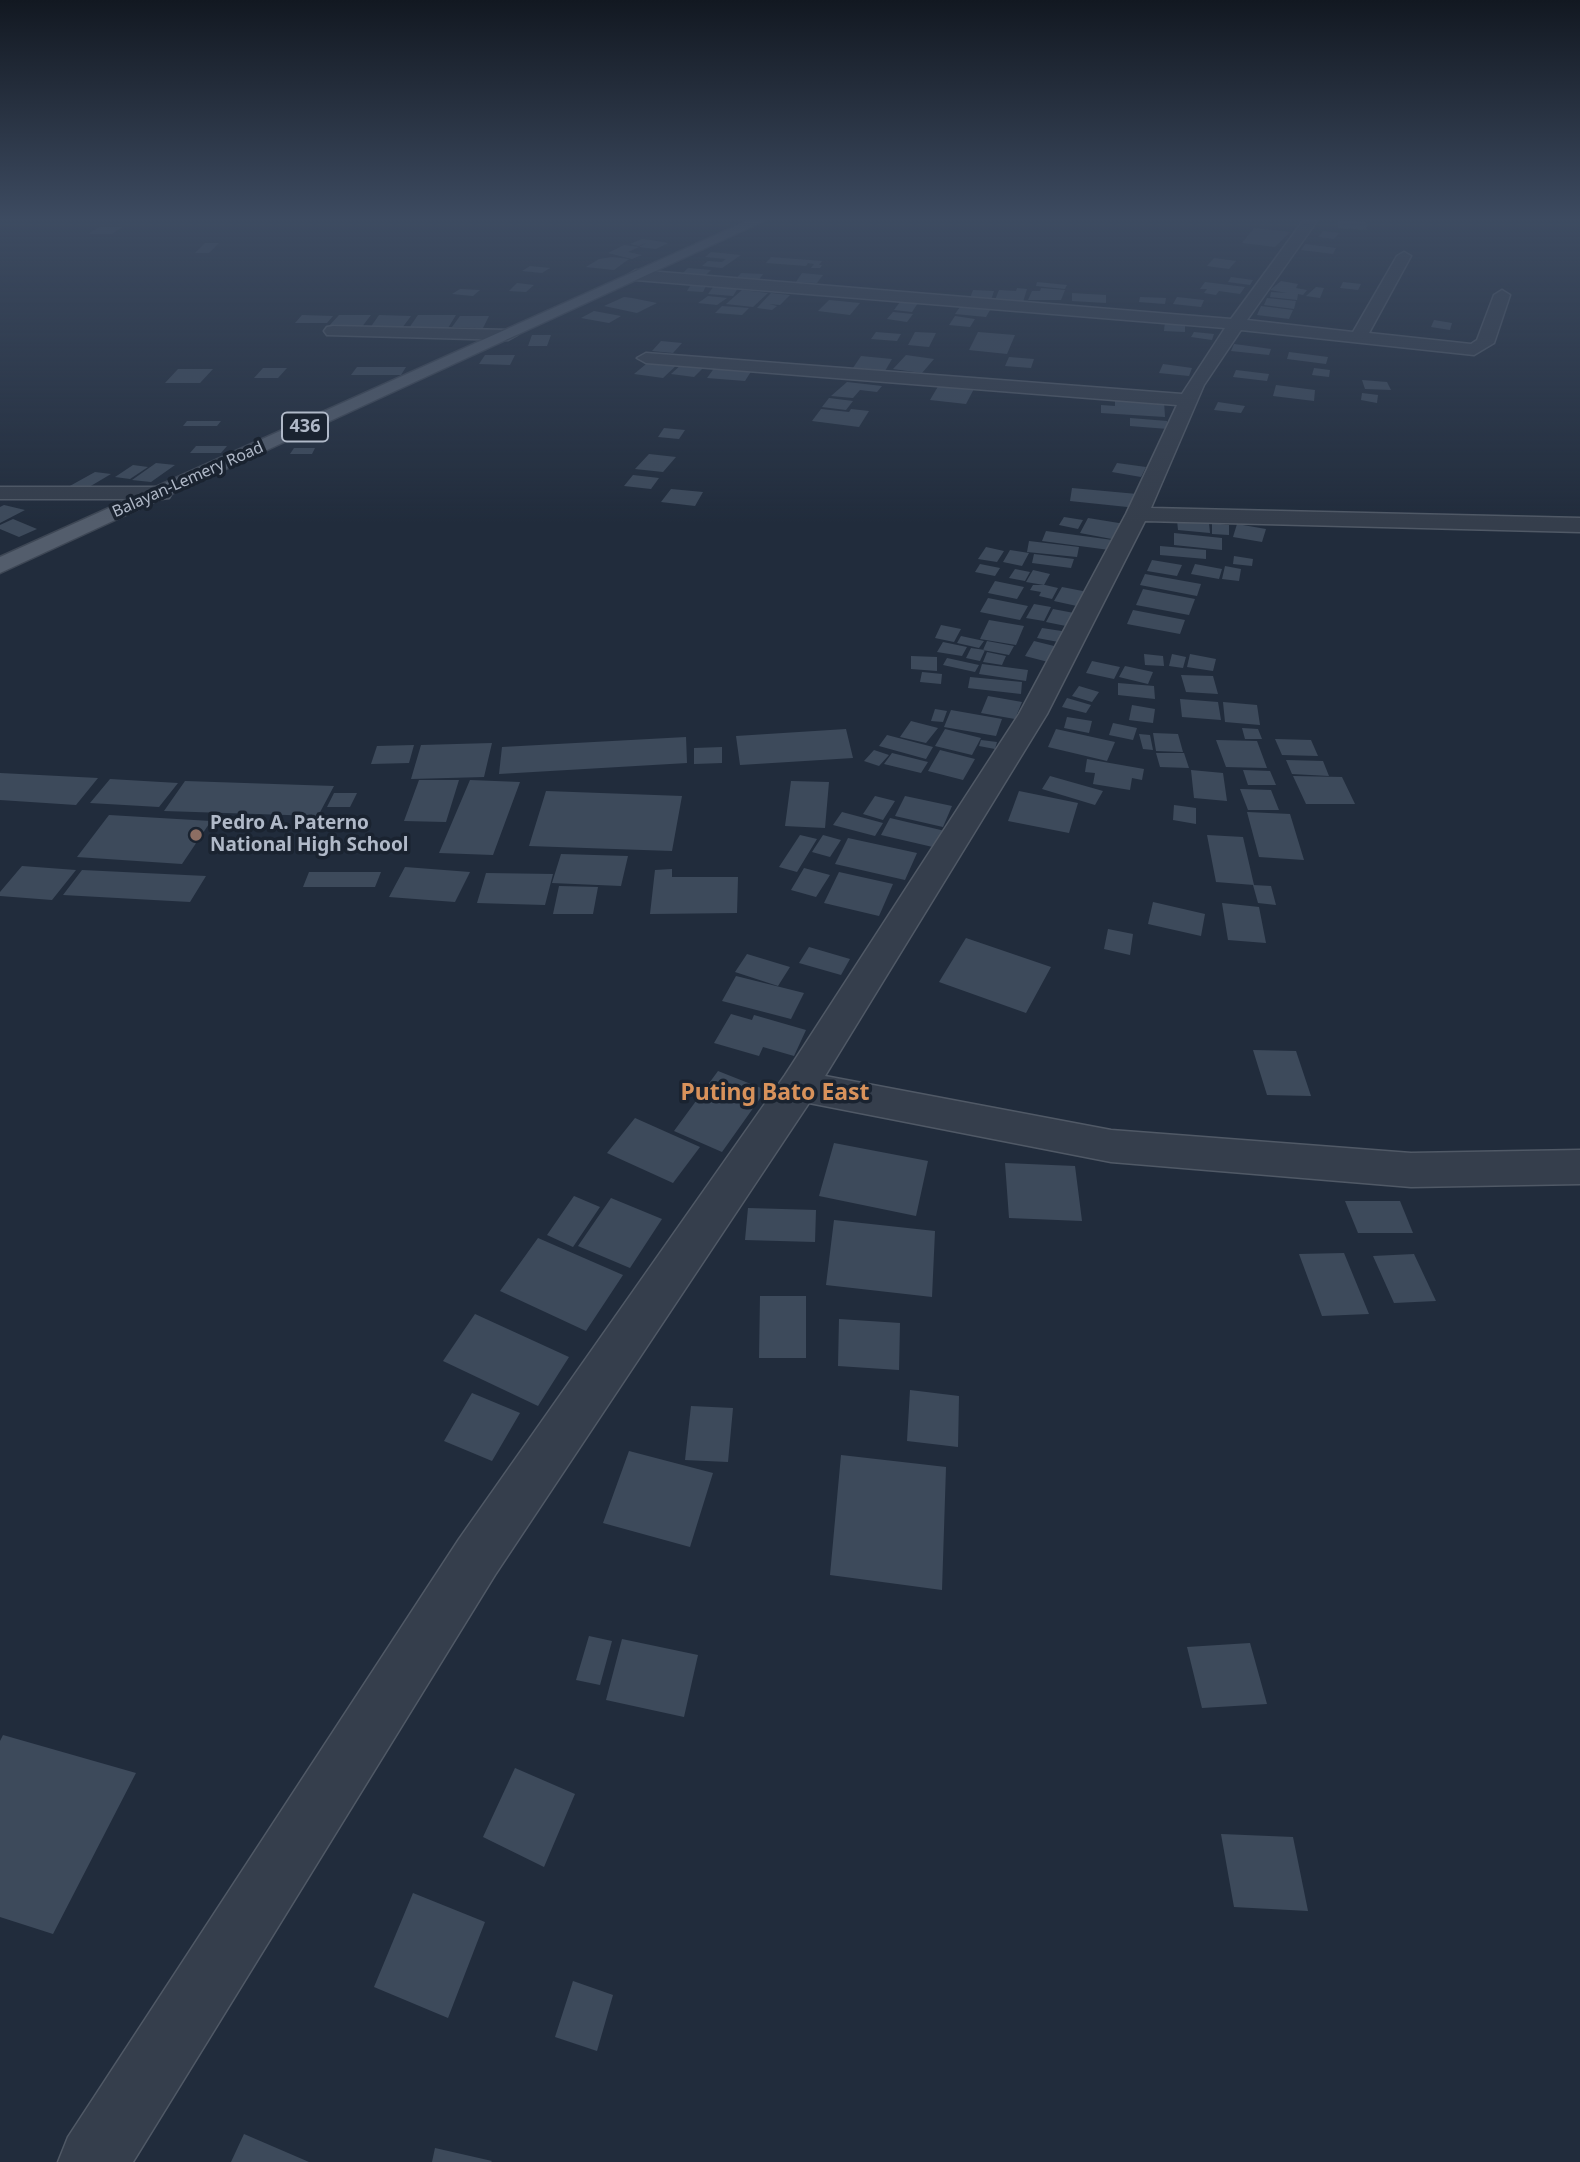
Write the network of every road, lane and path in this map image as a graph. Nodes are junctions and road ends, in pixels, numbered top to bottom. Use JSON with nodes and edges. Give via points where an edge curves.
{"nodes":[{"id":1,"x":536,"y":322,"type":"edge"},
{"id":2,"x":1210,"y":322,"type":"edge"},
{"id":3,"x":1367,"y":322,"type":"edge"},
{"id":4,"x":1492,"y":322,"type":"edge"},
{"id":5,"x":1236,"y":324,"type":"junction"},
{"id":6,"x":333,"y":331,"type":"dead end"},
{"id":7,"x":508,"y":335,"type":"junction"},
{"id":8,"x":1358,"y":337,"type":"junction"},
{"id":9,"x":646,"y":358,"type":"dead end"},
{"id":10,"x":1188,"y":400,"type":"junction"},
{"id":11,"x":0,"y":493,"type":"edge"},
{"id":12,"x":160,"y":493,"type":"junction"},
{"id":13,"x":1137,"y":514,"type":"junction"},
{"id":14,"x":1580,"y":525,"type":"edge"},
{"id":15,"x":0,"y":566,"type":"edge"},
{"id":16,"x":799,"y":1086,"type":"junction"},
{"id":17,"x":1580,"y":1167,"type":"edge"},
{"id":18,"x":93,"y":2162,"type":"edge"}],
"edges":[{"from":1,"to":7,"type":"main road","name":"Balayan-Lemery Road","number":"436"},
{"from":2,"to":5,"type":"street"},
{"from":3,"to":8,"type":"street"},
{"from":4,"to":8,"type":"street","via":[[1485,343],[1474,350]]},
{"from":5,"to":8,"type":"street"},
{"from":5,"to":10,"type":"street"},
{"from":6,"to":7,"type":"street"},
{"from":7,"to":12,"type":"main road","name":"Balayan-Lemery Road","number":"436"},
{"from":9,"to":10,"type":"street"},
{"from":10,"to":13,"type":"street"},
{"from":11,"to":12,"type":"street"},
{"from":12,"to":15,"type":"main road","name":"Balayan-Lemery Road","number":"436"},
{"from":13,"to":14,"type":"street"},
{"from":13,"to":16,"type":"street","via":[[1033,715]]},
{"from":16,"to":17,"type":"street","via":[[1111,1146],[1411,1170]]},
{"from":16,"to":18,"type":"street","via":[[477,1557]]}]}
